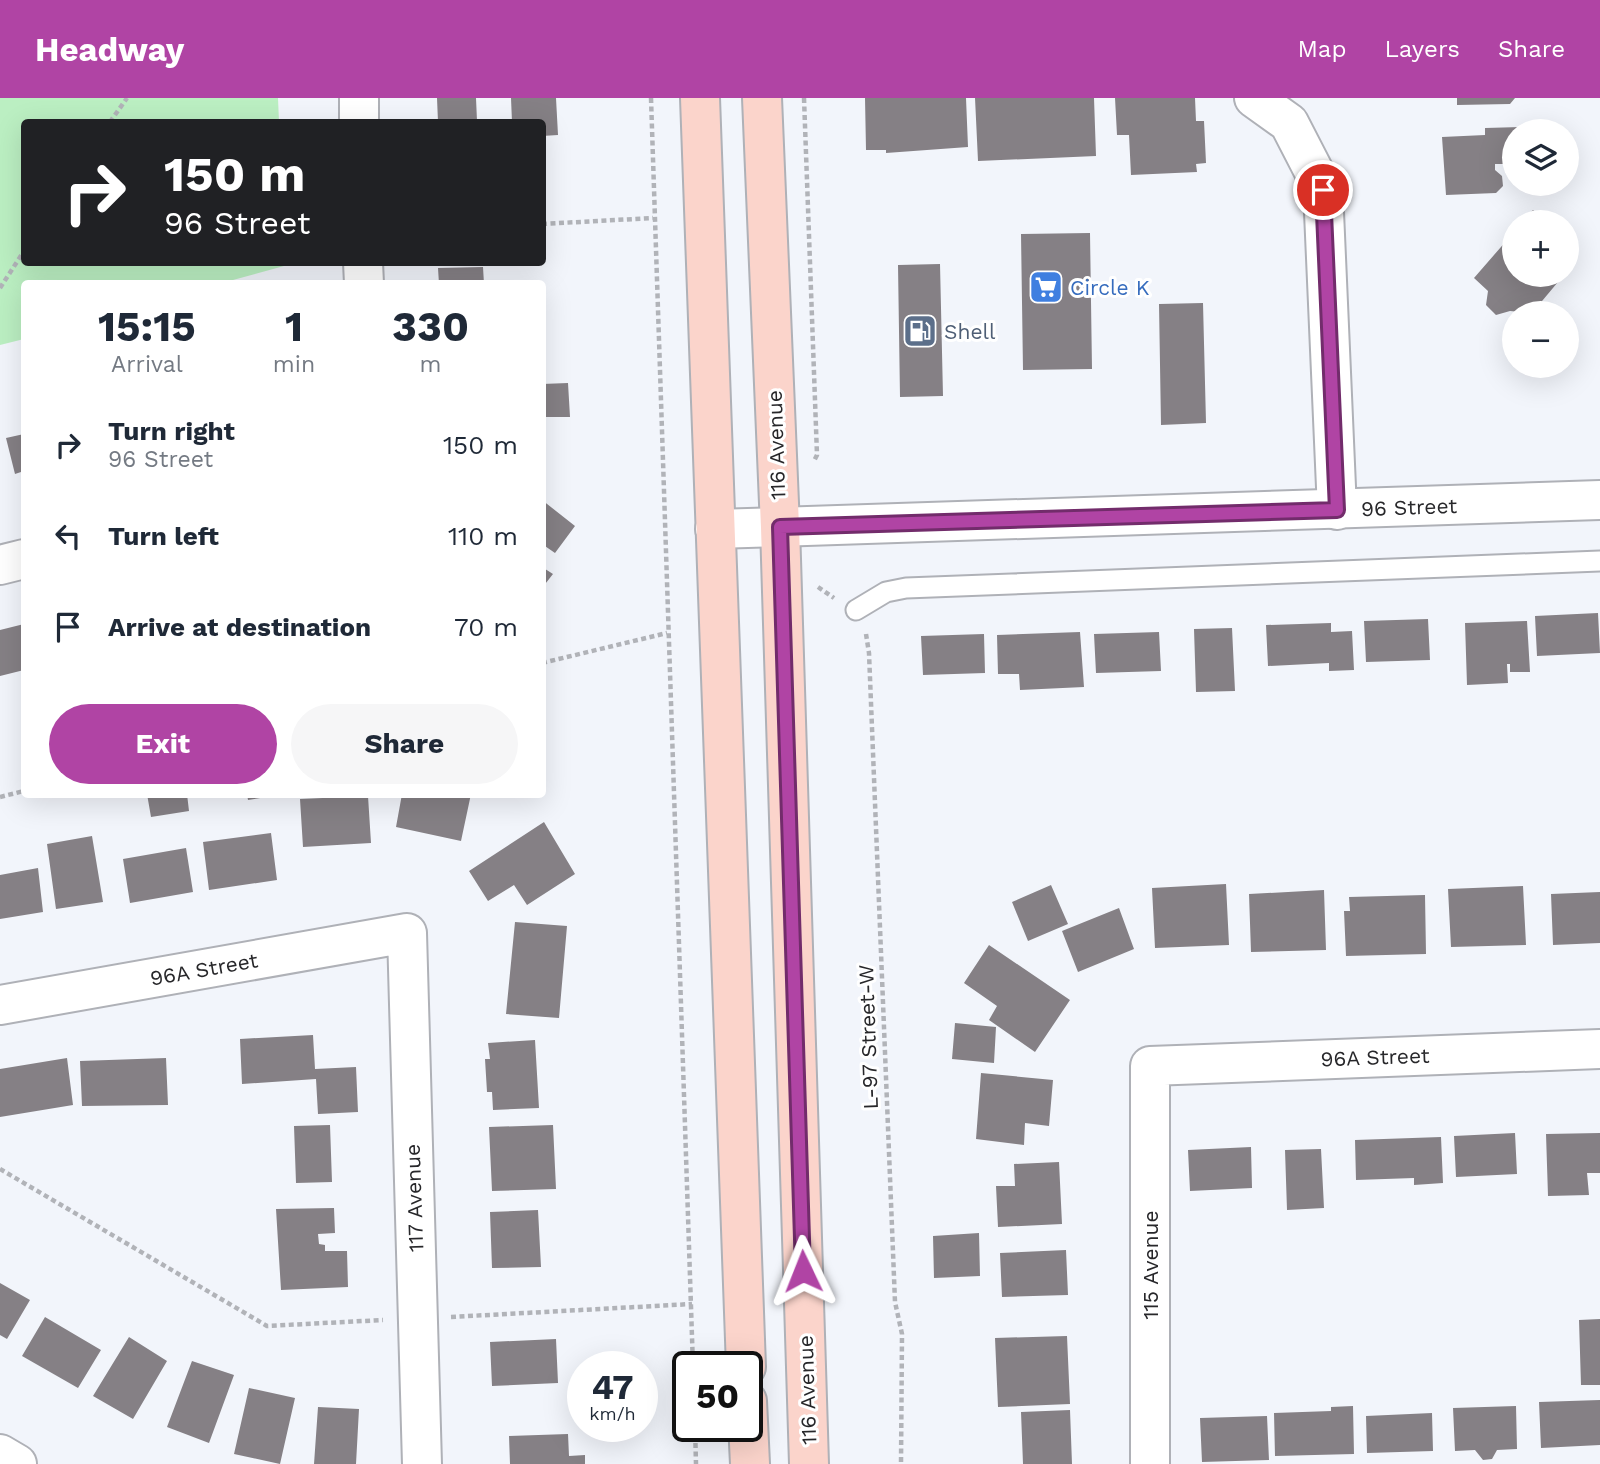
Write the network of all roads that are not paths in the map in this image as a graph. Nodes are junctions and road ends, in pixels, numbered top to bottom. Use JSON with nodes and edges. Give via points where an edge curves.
{"nodes":[{"id":1,"x":359,"y":98,"type":"edge"},
{"id":2,"x":700,"y":98,"type":"edge"},
{"id":3,"x":762,"y":98,"type":"edge"},
{"id":4,"x":1254,"y":98,"type":"edge"},
{"id":5,"x":359,"y":119,"type":"edge"},
{"id":6,"x":1600,"y":500,"type":"edge"},
{"id":7,"x":1337,"y":510,"type":"junction"},
{"id":8,"x":780,"y":527,"type":"junction"},
{"id":9,"x":715,"y":529,"type":"junction"},
{"id":10,"x":21,"y":560,"type":"edge"},
{"id":11,"x":1600,"y":562,"type":"edge"},
{"id":12,"x":0,"y":565,"type":"edge"},
{"id":13,"x":856,"y":610,"type":"road end"},
{"id":14,"x":407,"y":933,"type":"joint"},
{"id":15,"x":0,"y":1005,"type":"edge"},
{"id":16,"x":1600,"y":1049,"type":"edge"},
{"id":17,"x":1150,"y":1066,"type":"joint"},
{"id":18,"x":745,"y":1351,"type":"edge"},
{"id":19,"x":749,"y":1442,"type":"edge"},
{"id":20,"x":0,"y":1454,"type":"edge"},
{"id":21,"x":17,"y":1464,"type":"edge"},
{"id":22,"x":422,"y":1464,"type":"edge"},
{"id":23,"x":750,"y":1464,"type":"edge"},
{"id":24,"x":809,"y":1464,"type":"edge"},
{"id":25,"x":1150,"y":1464,"type":"edge"}],
"edges":[{"from":1,"to":5,"type":"street"},
{"from":2,"to":9,"type":"main road"},
{"from":3,"to":8,"type":"main road","name":"116 Avenue"},
{"from":4,"to":7,"type":"street","via":[[1289,123],[1323,190]]},
{"from":6,"to":7,"type":"street","name":"96 Street"},
{"from":7,"to":8,"type":"street","name":"96 Street"},
{"from":8,"to":9,"type":"street","name":"96 Street"},
{"from":8,"to":24,"type":"main road","name":"116 Avenue"},
{"from":9,"to":18,"type":"main road"},
{"from":10,"to":12,"type":"street"},
{"from":11,"to":13,"type":"lane","via":[[906,588],[886,592]]},
{"from":14,"to":15,"type":"street","name":"96A Street"},
{"from":14,"to":22,"type":"street","name":"117 Avenue"},
{"from":16,"to":17,"type":"street","name":"96A Street"},
{"from":17,"to":25,"type":"street","name":"115 Avenue"},
{"from":19,"to":23,"type":"main road"},
{"from":20,"to":21,"type":"street"}]}
